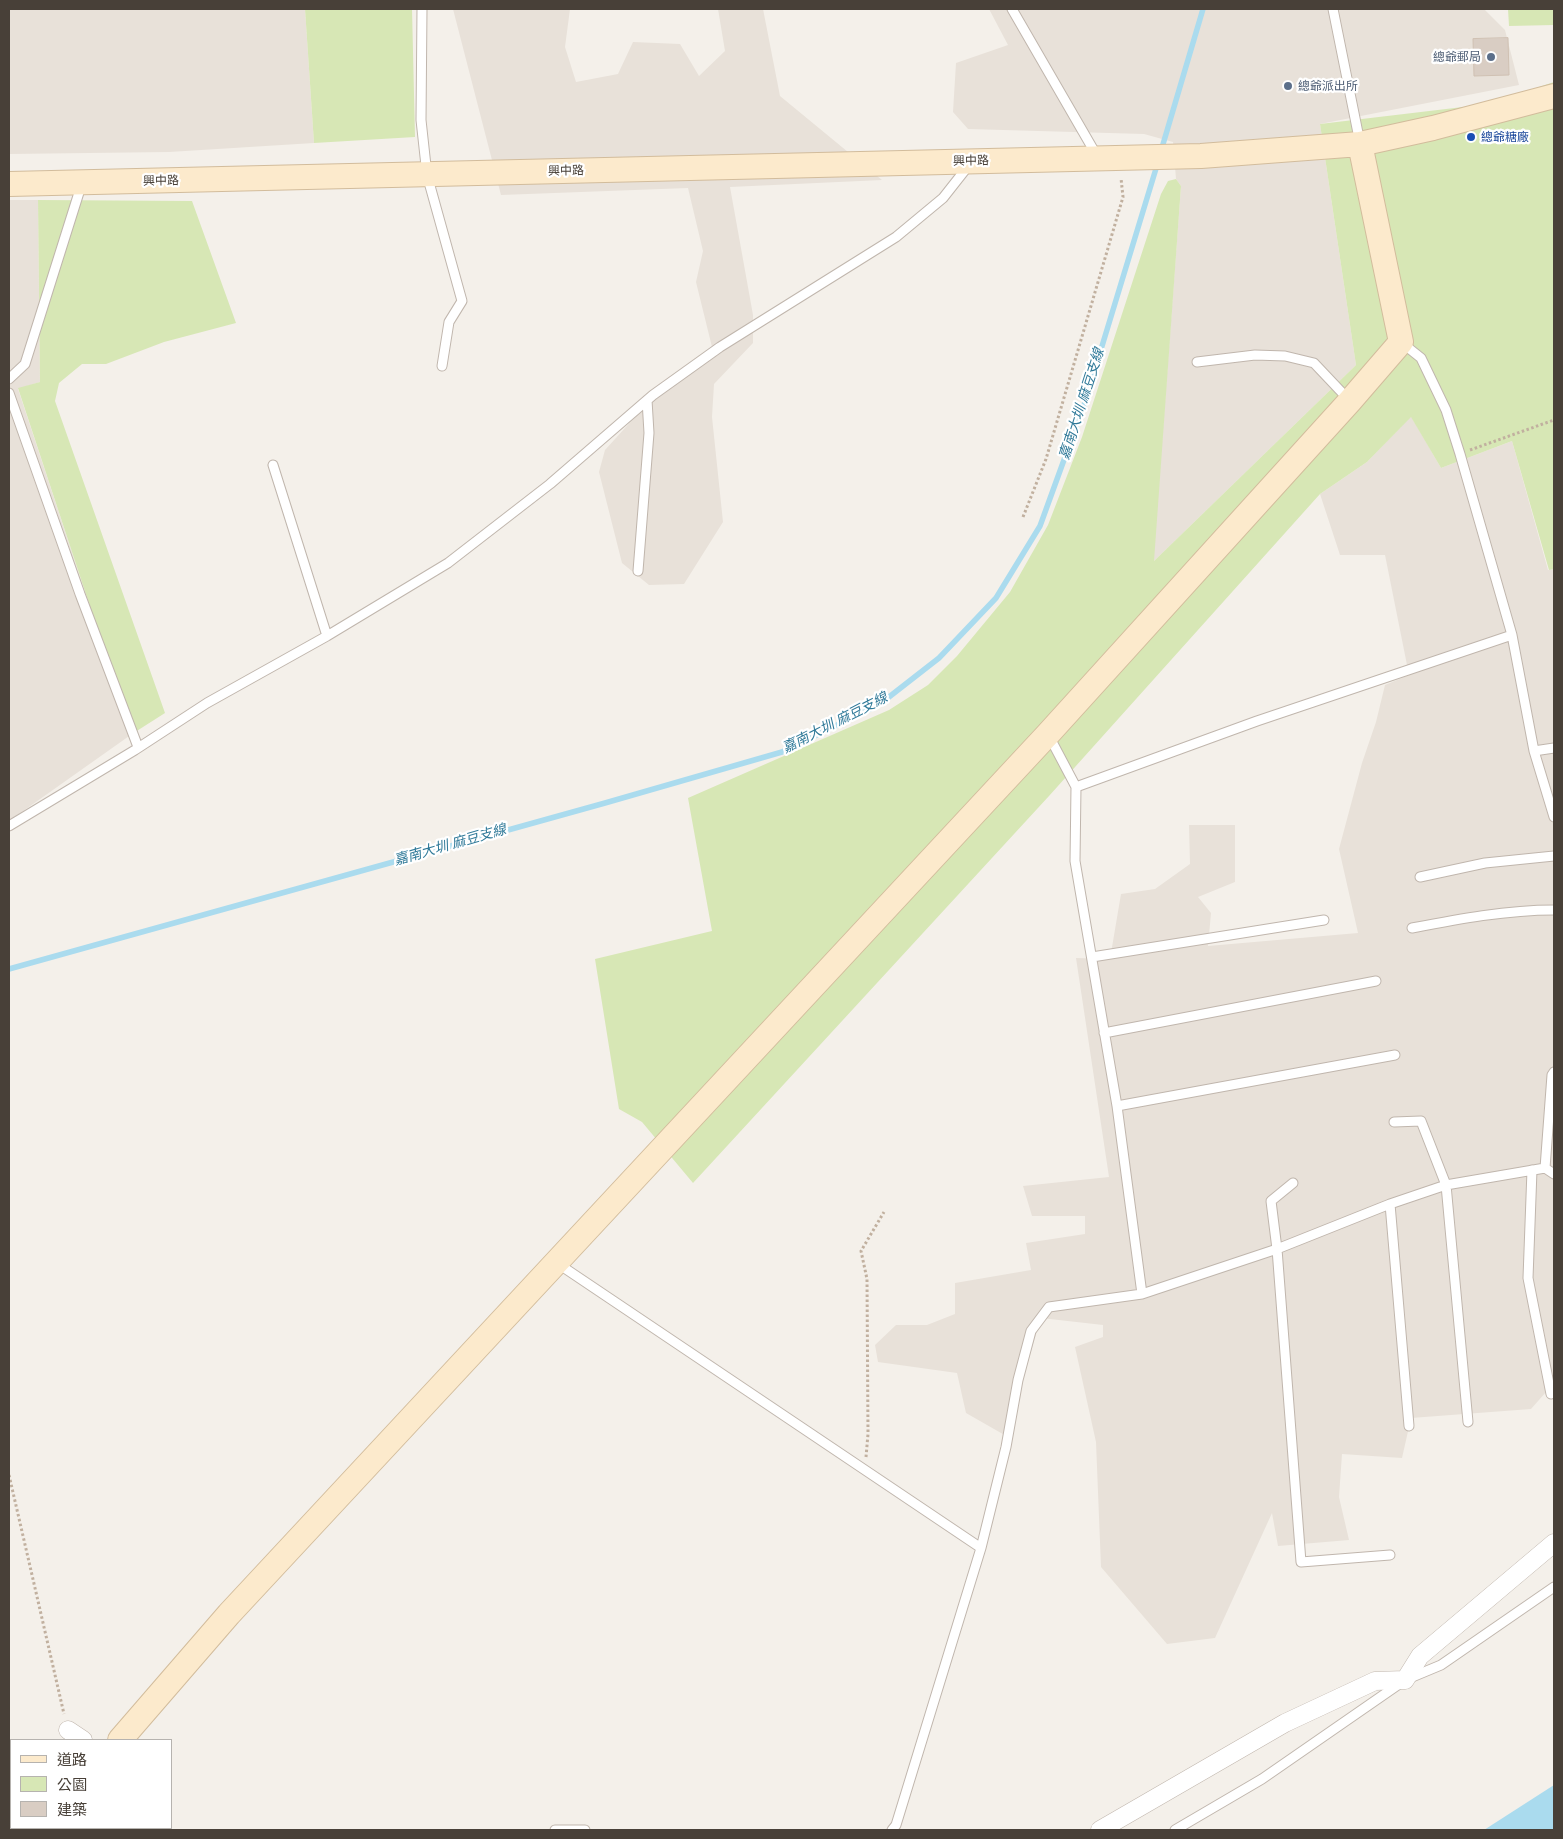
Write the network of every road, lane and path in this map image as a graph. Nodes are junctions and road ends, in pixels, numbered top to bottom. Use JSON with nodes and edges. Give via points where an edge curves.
{"nodes":[{"id":1,"x":422,"y":9,"type":"edge"},
{"id":2,"x":1012,"y":9,"type":"edge"},
{"id":3,"x":1333,"y":9,"type":"edge"},
{"id":4,"x":1554,"y":96,"type":"edge"},
{"id":5,"x":1360,"y":144,"type":"junction"},
{"id":6,"x":1113,"y":158,"type":"junction"},
{"id":7,"x":973,"y":161,"type":"junction"},
{"id":8,"x":427,"y":175,"type":"junction"},
{"id":9,"x":82,"y":183,"type":"junction"},
{"id":10,"x":9,"y":184,"type":"edge"},
{"id":11,"x":1401,"y":342,"type":"junction"},
{"id":12,"x":1197,"y":362,"type":"dead end"},
{"id":13,"x":442,"y":366,"type":"dead end"},
{"id":14,"x":9,"y":379,"type":"edge"},
{"id":15,"x":9,"y":393,"type":"edge"},
{"id":16,"x":647,"y":400,"type":"junction"},
{"id":17,"x":1350,"y":401,"type":"junction"},
{"id":18,"x":1554,"y":420,"type":"edge"},
{"id":19,"x":1460,"y":454,"type":"junction"},
{"id":20,"x":273,"y":465,"type":"dead end"},
{"id":21,"x":1023,"y":517,"type":"dead end"},
{"id":22,"x":638,"y":571,"type":"dead end"},
{"id":23,"x":1512,"y":634,"type":"junction"},
{"id":24,"x":327,"y":636,"type":"junction"},
{"id":25,"x":1048,"y":734,"type":"junction"},
{"id":26,"x":138,"y":747,"type":"junction"},
{"id":27,"x":1554,"y":748,"type":"edge"},
{"id":28,"x":1534,"y":751,"type":"junction"},
{"id":29,"x":1076,"y":787,"type":"junction"},
{"id":30,"x":1553,"y":812,"type":"edge"},
{"id":31,"x":9,"y":826,"type":"edge"},
{"id":32,"x":1554,"y":856,"type":"edge"},
{"id":33,"x":1420,"y":877,"type":"dead end"},
{"id":34,"x":1554,"y":910,"type":"edge"},
{"id":35,"x":1324,"y":920,"type":"dead end"},
{"id":36,"x":1412,"y":928,"type":"dead end"},
{"id":37,"x":1092,"y":958,"type":"junction"},
{"id":38,"x":1376,"y":980,"type":"dead end"},
{"id":39,"x":1104,"y":1033,"type":"junction"},
{"id":40,"x":1395,"y":1055,"type":"dead end"},
{"id":41,"x":1554,"y":1072,"type":"edge"},
{"id":42,"x":1117,"y":1106,"type":"junction"},
{"id":43,"x":1394,"y":1122,"type":"dead end"},
{"id":44,"x":1545,"y":1168,"type":"junction"},
{"id":45,"x":1532,"y":1170,"type":"junction"},
{"id":46,"x":1554,"y":1174,"type":"edge"},
{"id":47,"x":1293,"y":1184,"type":"dead end"},
{"id":48,"x":1446,"y":1185,"type":"junction"},
{"id":49,"x":1390,"y":1204,"type":"junction"},
{"id":50,"x":884,"y":1212,"type":"dead end"},
{"id":51,"x":1277,"y":1249,"type":"junction"},
{"id":52,"x":557,"y":1263,"type":"junction"},
{"id":53,"x":1142,"y":1294,"type":"junction"},
{"id":54,"x":1551,"y":1394,"type":"dead end"},
{"id":55,"x":1468,"y":1422,"type":"dead end"},
{"id":56,"x":1409,"y":1426,"type":"dead end"},
{"id":57,"x":866,"y":1470,"type":"junction"},
{"id":58,"x":9,"y":1475,"type":"edge"},
{"id":59,"x":1554,"y":1543,"type":"edge"},
{"id":60,"x":981,"y":1548,"type":"junction"},
{"id":61,"x":1390,"y":1555,"type":"dead end"},
{"id":62,"x":1554,"y":1587,"type":"edge"},
{"id":63,"x":1405,"y":1680,"type":"junction"},
{"id":64,"x":68,"y":1730,"type":"joint"},
{"id":65,"x":82,"y":1739,"type":"edge"},
{"id":66,"x":121,"y":1739,"type":"edge"},
{"id":67,"x":895,"y":1828,"type":"edge"},
{"id":68,"x":555,"y":1830,"type":"edge"},
{"id":69,"x":585,"y":1830,"type":"edge"},
{"id":70,"x":1100,"y":1830,"type":"edge"},
{"id":71,"x":1175,"y":1830,"type":"edge"}],
"edges":[{"from":1,"to":8,"type":"lane","via":[[421,120]]},
{"from":2,"to":6,"type":"lane"},
{"from":3,"to":5,"type":"lane"},
{"from":4,"to":5,"type":"street","name":"興中路"},
{"from":5,"to":6,"type":"street","name":"興中路","via":[[1201,156]]},
{"from":5,"to":11,"type":"street"},
{"from":6,"to":7,"type":"street","name":"興中路"},
{"from":6,"to":21,"type":"path","via":[[1122,197],[1046,459]]},
{"from":7,"to":8,"type":"street","name":"興中路"},
{"from":7,"to":16,"type":"lane","via":[[943,198],[896,237],[720,346]]},
{"from":8,"to":9,"type":"street","name":"興中路"},
{"from":8,"to":13,"type":"lane","via":[[462,301],[449,322]]},
{"from":9,"to":10,"type":"street","name":"興中路"},
{"from":9,"to":14,"type":"lane","via":[[25,364]]},
{"from":11,"to":17,"type":"street"},
{"from":11,"to":19,"type":"lane","via":[[1421,358],[1446,410]]},
{"from":12,"to":17,"type":"lane","via":[[1255,355],[1285,356],[1314,363]]},
{"from":15,"to":26,"type":"lane"},
{"from":16,"to":22,"type":"lane","via":[[649,432]]},
{"from":16,"to":24,"type":"lane","via":[[550,484],[448,563]]},
{"from":17,"to":25,"type":"street"},
{"from":18,"to":19,"type":"path"},
{"from":19,"to":23,"type":"lane"},
{"from":20,"to":24,"type":"lane"},
{"from":23,"to":28,"type":"lane"},
{"from":23,"to":29,"type":"lane"},
{"from":24,"to":26,"type":"lane","via":[[207,703]]},
{"from":25,"to":29,"type":"lane"},
{"from":25,"to":52,"type":"street"},
{"from":26,"to":31,"type":"lane"},
{"from":27,"to":28,"type":"lane"},
{"from":28,"to":30,"type":"lane"},
{"from":29,"to":37,"type":"lane","via":[[1074,861]]},
{"from":32,"to":33,"type":"lane","via":[[1485,863]]},
{"from":34,"to":36,"type":"lane","via":[[1489,914]]},
{"from":35,"to":37,"type":"lane"},
{"from":37,"to":39,"type":"lane"},
{"from":38,"to":39,"type":"lane"},
{"from":39,"to":42,"type":"lane"},
{"from":40,"to":42,"type":"lane"},
{"from":41,"to":44,"type":"lane"},
{"from":42,"to":53,"type":"lane"},
{"from":43,"to":48,"type":"lane","via":[[1420,1121]]},
{"from":44,"to":45,"type":"lane"},
{"from":44,"to":46,"type":"lane"},
{"from":45,"to":48,"type":"lane"},
{"from":45,"to":54,"type":"lane","via":[[1528,1278]]},
{"from":47,"to":51,"type":"lane","via":[[1271,1201]]},
{"from":48,"to":49,"type":"lane"},
{"from":48,"to":55,"type":"lane"},
{"from":49,"to":51,"type":"lane"},
{"from":49,"to":56,"type":"lane"},
{"from":50,"to":57,"type":"path","via":[[861,1251],[867,1279]]},
{"from":51,"to":53,"type":"lane"},
{"from":51,"to":61,"type":"lane","via":[[1302,1562]]},
{"from":52,"to":57,"type":"lane"},
{"from":52,"to":66,"type":"street","via":[[229,1614]]},
{"from":53,"to":60,"type":"lane","via":[[1049,1307],[1031,1331]]},
{"from":57,"to":60,"type":"lane"},
{"from":58,"to":64,"type":"path"},
{"from":59,"to":63,"type":"street","via":[[1420,1656]]},
{"from":60,"to":67,"type":"lane"},
{"from":62,"to":63,"type":"lane","via":[[1441,1665]]},
{"from":63,"to":70,"type":"street","via":[[1375,1681],[1285,1723]]},
{"from":63,"to":71,"type":"lane","via":[[1262,1779]]},
{"from":64,"to":65,"type":"street"},
{"from":68,"to":69,"type":"lane"}]}
